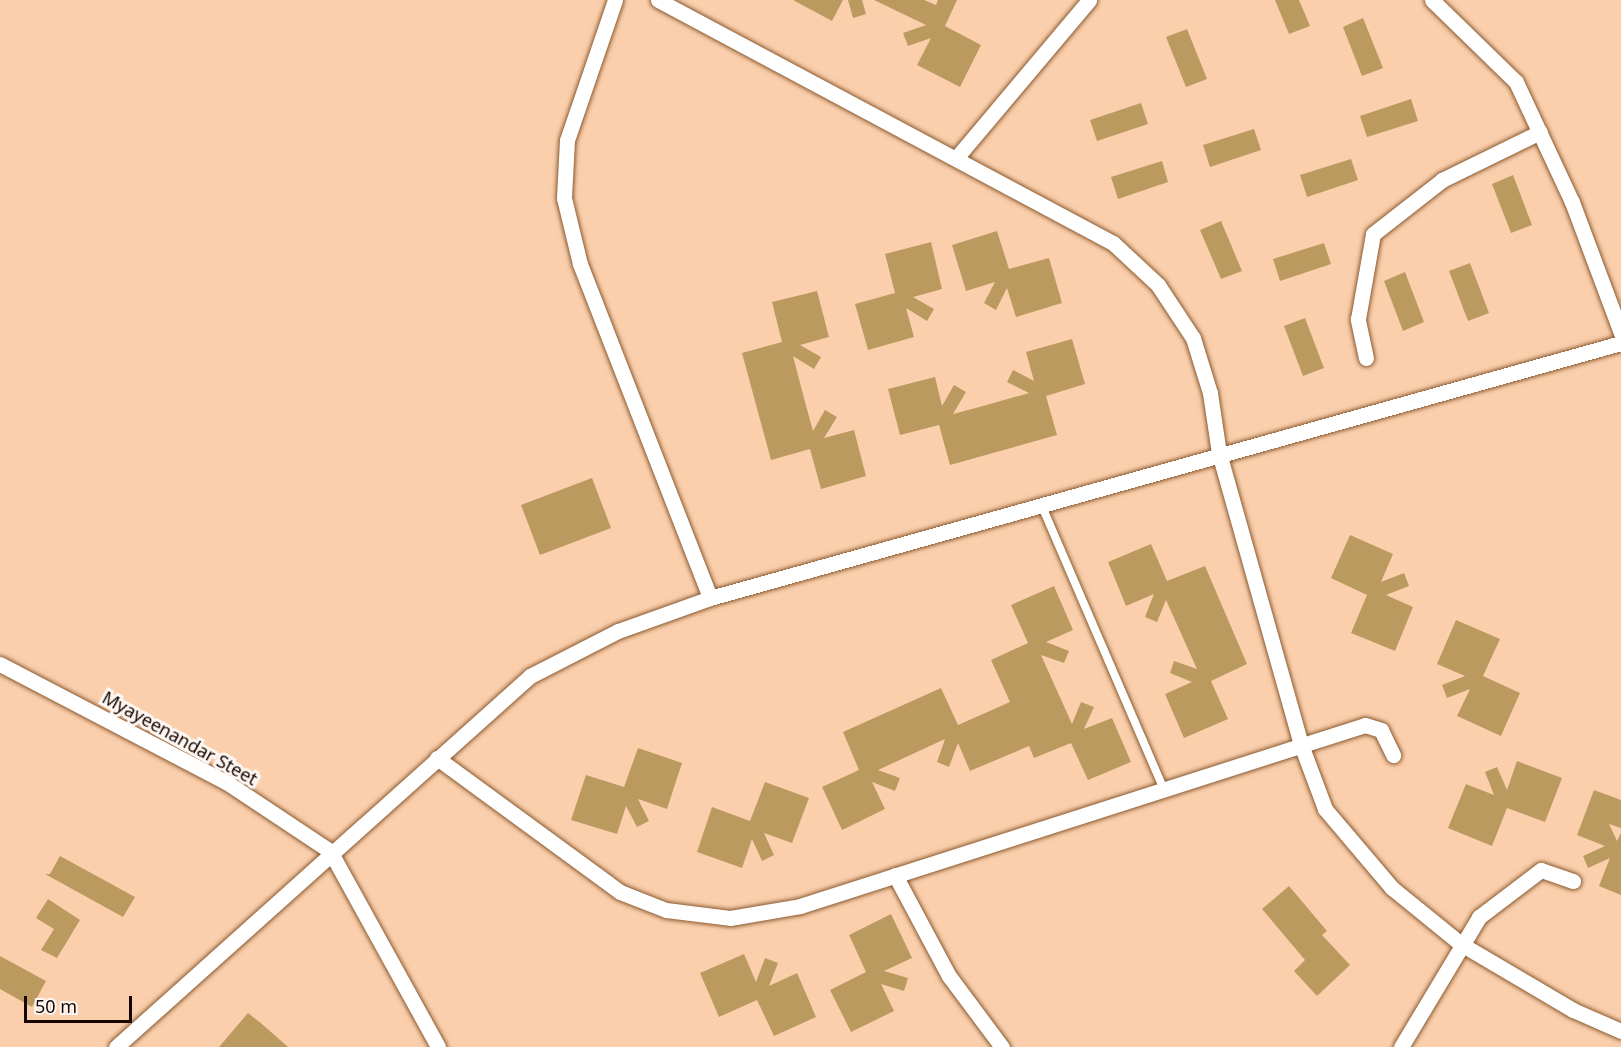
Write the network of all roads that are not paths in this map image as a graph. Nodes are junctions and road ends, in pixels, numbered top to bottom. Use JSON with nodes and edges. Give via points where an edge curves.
{"nodes":[{"id":1,"x":615,"y":0,"type":"edge"},
{"id":2,"x":658,"y":0,"type":"edge"},
{"id":3,"x":1089,"y":0,"type":"edge"},
{"id":4,"x":1432,"y":0,"type":"edge"},
{"id":5,"x":1540,"y":132,"type":"junction"},
{"id":6,"x":957,"y":157,"type":"junction"},
{"id":7,"x":1621,"y":333,"type":"edge"},
{"id":8,"x":1621,"y":343,"type":"edge"},
{"id":9,"x":1366,"y":357,"type":"dead end"},
{"id":10,"x":1219,"y":453,"type":"junction"},
{"id":11,"x":1041,"y":504,"type":"junction"},
{"id":12,"x":710,"y":598,"type":"junction"},
{"id":13,"x":0,"y":664,"type":"edge"},
{"id":14,"x":1300,"y":742,"type":"junction"},
{"id":15,"x":1392,"y":755,"type":"dead end"},
{"id":16,"x":437,"y":758,"type":"junction"},
{"id":17,"x":1163,"y":787,"type":"junction"},
{"id":18,"x":330,"y":851,"type":"junction"},
{"id":19,"x":895,"y":875,"type":"junction"},
{"id":20,"x":1573,"y":881,"type":"dead end"},
{"id":21,"x":1461,"y":944,"type":"junction"},
{"id":22,"x":1621,"y":1031,"type":"edge"},
{"id":23,"x":116,"y":1047,"type":"edge"},
{"id":24,"x":438,"y":1047,"type":"edge"},
{"id":25,"x":1002,"y":1047,"type":"edge"},
{"id":26,"x":1401,"y":1047,"type":"edge"}],
"edges":[{"from":1,"to":12,"type":"street","via":[[567,140],[564,198],[580,264]]},
{"from":2,"to":6,"type":"street"},
{"from":3,"to":6,"type":"street"},
{"from":4,"to":5,"type":"street","via":[[1516,82]]},
{"from":5,"to":7,"type":"street","via":[[1572,202]]},
{"from":5,"to":9,"type":"street","via":[[1442,180],[1373,234],[1359,319]]},
{"from":6,"to":10,"type":"street","via":[[1113,243],[1158,285],[1193,338],[1210,393]]},
{"from":8,"to":10,"type":"street"},
{"from":10,"to":11,"type":"street"},
{"from":10,"to":14,"type":"street"},
{"from":11,"to":12,"type":"street"},
{"from":11,"to":17,"type":"lane"},
{"from":12,"to":16,"type":"street","via":[[618,631],[530,676]]},
{"from":13,"to":18,"type":"street","name":"Myayeenandar Steet","via":[[226,782]]},
{"from":14,"to":15,"type":"street","via":[[1374,726]]},
{"from":14,"to":17,"type":"street"},
{"from":14,"to":21,"type":"street","via":[[1325,809],[1392,888]]},
{"from":16,"to":18,"type":"street"},
{"from":16,"to":19,"type":"street","via":[[620,892],[666,910],[730,918],[801,906]]},
{"from":17,"to":19,"type":"street"},
{"from":18,"to":23,"type":"street"},
{"from":18,"to":24,"type":"street","name":"Myayeenandar Steet"},
{"from":19,"to":25,"type":"street","via":[[949,976]]},
{"from":20,"to":21,"type":"street","via":[[1542,870],[1479,917]]},
{"from":21,"to":22,"type":"street","via":[[1573,1010]]},
{"from":21,"to":26,"type":"street"}]}
